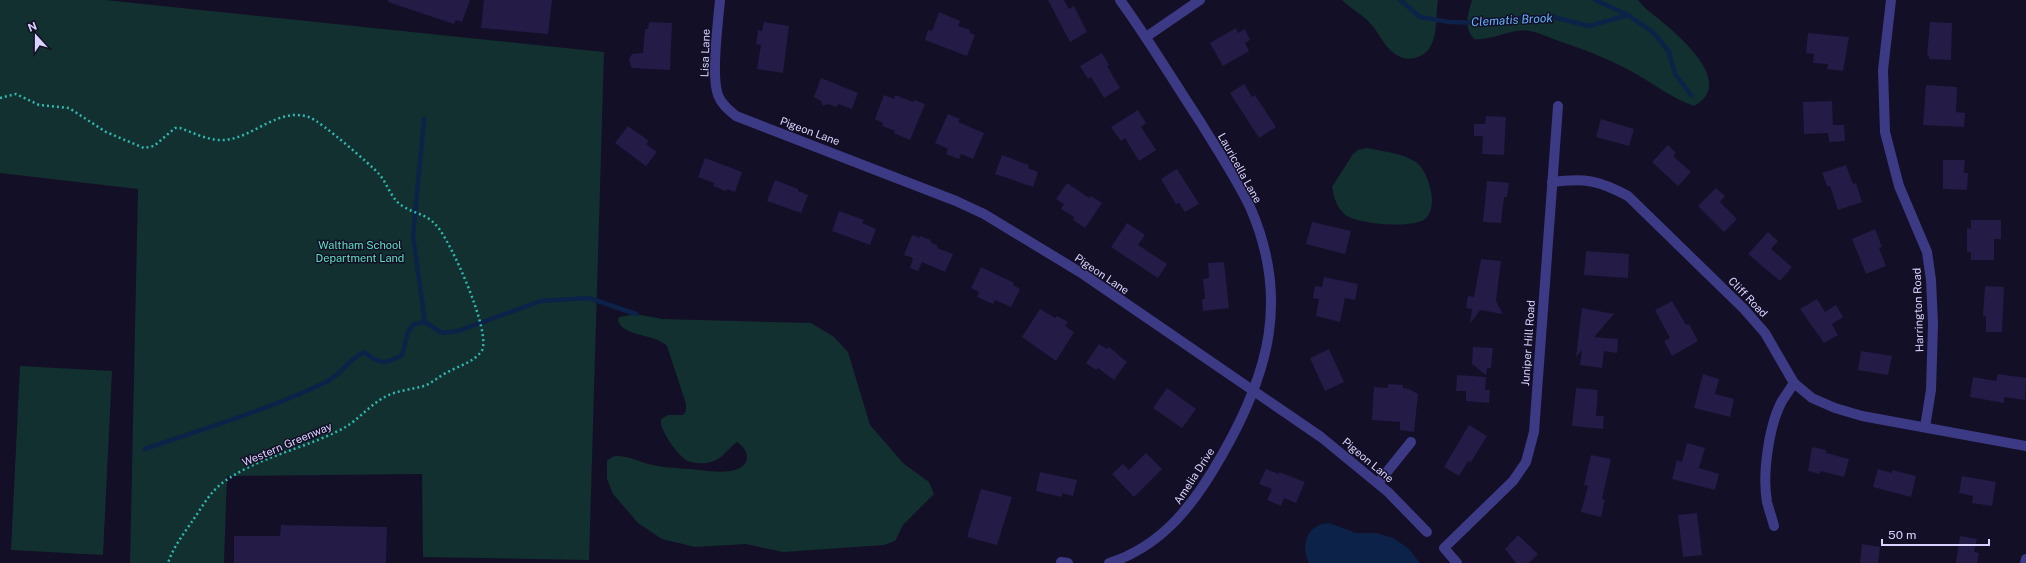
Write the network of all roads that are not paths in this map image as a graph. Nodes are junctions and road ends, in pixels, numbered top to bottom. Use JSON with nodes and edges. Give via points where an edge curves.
{"nodes":[{"id":1,"x":720,"y":0,"type":"edge"},
{"id":2,"x":1120,"y":0,"type":"edge"},
{"id":3,"x":1200,"y":0,"type":"edge"},
{"id":4,"x":1891,"y":0,"type":"edge"},
{"id":5,"x":1146,"y":37,"type":"junction"},
{"id":6,"x":724,"y":104,"type":"joint"},
{"id":7,"x":1558,"y":106,"type":"dead end"},
{"id":8,"x":1552,"y":182,"type":"junction"},
{"id":9,"x":1794,"y":383,"type":"junction"},
{"id":10,"x":1254,"y":392,"type":"junction"},
{"id":11,"x":1924,"y":427,"type":"junction"},
{"id":12,"x":1411,"y":442,"type":"dead end"},
{"id":13,"x":2026,"y":446,"type":"edge"},
{"id":14,"x":1378,"y":483,"type":"junction"},
{"id":15,"x":1774,"y":526,"type":"dead end"},
{"id":16,"x":1427,"y":532,"type":"dead end"},
{"id":17,"x":2026,"y":559,"type":"edge"},
{"id":18,"x":1109,"y":563,"type":"edge"},
{"id":19,"x":1457,"y":563,"type":"edge"},
{"id":20,"x":2025,"y":563,"type":"edge"}],
"edges":[{"from":1,"to":6,"type":"street","name":"Lisa Lane","via":[[715,78],[718,96]]},
{"from":2,"to":5,"type":"street","name":"Lauricella Lane"},
{"from":3,"to":5,"type":"street"},
{"from":4,"to":11,"type":"street","name":"Harrington Road","via":[[1883,70],[1885,132],[1899,186],[1927,252],[1931,280],[1931,390]]},
{"from":5,"to":10,"type":"street","name":"Lauricella Lane","via":[[1234,176],[1250,208],[1262,241],[1271,278],[1269,343]]},
{"from":6,"to":10,"type":"street","name":"Pigeon Lane","via":[[736,116],[884,172],[984,214],[1083,274]]},
{"from":7,"to":8,"type":"street","name":"Juniper Hill Road"},
{"from":8,"to":9,"type":"street","name":"Cliff Road","via":[[1589,179],[1628,196],[1744,309],[1765,333]]},
{"from":8,"to":19,"type":"street","name":"Juniper Hill Road","via":[[1534,432],[1526,462],[1513,481],[1444,548]]},
{"from":9,"to":11,"type":"street","name":"Cliff Road","via":[[1812,398],[1834,408],[1862,416]]},
{"from":9,"to":15,"type":"street","via":[[1782,401],[1770,442],[1766,481],[1767,501]]},
{"from":10,"to":14,"type":"street","name":"Pigeon Lane","via":[[1321,437]]},
{"from":10,"to":18,"type":"street","name":"Amelia Drive","via":[[1215,468],[1188,509],[1148,545],[1126,558]]},
{"from":11,"to":13,"type":"street"},
{"from":12,"to":14,"type":"street"},
{"from":14,"to":16,"type":"street","name":"Pigeon Lane"},
{"from":17,"to":20,"type":"street"}]}
